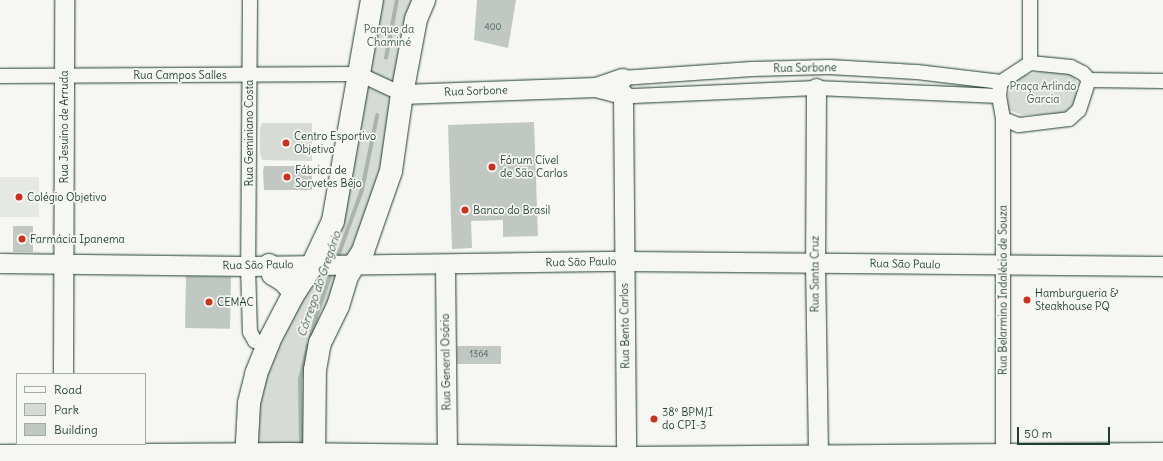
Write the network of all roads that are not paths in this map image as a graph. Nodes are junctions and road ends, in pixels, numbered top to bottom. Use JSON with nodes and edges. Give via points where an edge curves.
{"nodes":[{"id":1,"x":64,"y":0,"type":"edge"},
{"id":2,"x":250,"y":0,"type":"edge"},
{"id":3,"x":372,"y":0,"type":"edge"},
{"id":4,"x":424,"y":0,"type":"edge"},
{"id":5,"x":1030,"y":0,"type":"edge"},
{"id":6,"x":1030,"y":63,"type":"junction"},
{"id":7,"x":917,"y":72,"type":"junction"},
{"id":8,"x":249,"y":74,"type":"junction"},
{"id":9,"x":359,"y":74,"type":"junction"},
{"id":10,"x":0,"y":76,"type":"edge"},
{"id":11,"x":64,"y":76,"type":"junction"},
{"id":12,"x":1089,"y":80,"type":"junction"},
{"id":13,"x":1163,"y":81,"type":"edge"},
{"id":14,"x":1001,"y":82,"type":"junction"},
{"id":15,"x":622,"y":86,"type":"junction"},
{"id":16,"x":816,"y":88,"type":"junction"},
{"id":17,"x":917,"y":93,"type":"junction"},
{"id":18,"x":402,"y":94,"type":"junction"},
{"id":19,"x":999,"y":96,"type":"junction"},
{"id":20,"x":1003,"y":119,"type":"junction"},
{"id":21,"x":624,"y":261,"type":"junction"},
{"id":22,"x":815,"y":262,"type":"junction"},
{"id":23,"x":0,"y":263,"type":"edge"},
{"id":24,"x":63,"y":263,"type":"junction"},
{"id":25,"x":318,"y":264,"type":"junction"},
{"id":26,"x":353,"y":264,"type":"junction"},
{"id":27,"x":445,"y":264,"type":"junction"},
{"id":28,"x":1002,"y":265,"type":"junction"},
{"id":29,"x":259,"y":266,"type":"junction"},
{"id":30,"x":1163,"y":266,"type":"edge"},
{"id":31,"x":293,"y":296,"type":"junction"},
{"id":32,"x":269,"y":341,"type":"junction"},
{"id":33,"x":64,"y":373,"type":"edge"},
{"id":34,"x":1163,"y":452,"type":"edge"},
{"id":35,"x":64,"y":453,"type":"edge"},
{"id":36,"x":0,"y":454,"type":"edge"},
{"id":37,"x":313,"y":456,"type":"edge"},
{"id":38,"x":246,"y":457,"type":"edge"},
{"id":39,"x":447,"y":457,"type":"edge"},
{"id":40,"x":626,"y":458,"type":"edge"},
{"id":41,"x":818,"y":458,"type":"edge"},
{"id":42,"x":1003,"y":458,"type":"edge"}],
"edges":[{"from":1,"to":11,"type":"street","name":"Rua Jesuíno de Arruda"},
{"from":2,"to":8,"type":"street","name":"Rua Geminiano Costa"},
{"from":3,"to":9,"type":"main road"},
{"from":4,"to":18,"type":"main road","via":[[416,19]]},
{"from":5,"to":6,"type":"street"},
{"from":6,"to":12,"type":"street","via":[[1071,67],[1083,73]]},
{"from":6,"to":14,"type":"street"},
{"from":7,"to":14,"type":"street","name":"Rua Sorbone"},
{"from":7,"to":15,"type":"street","name":"Rua Sorbone","via":[[829,67],[752,69]]},
{"from":7,"to":17,"type":"street"},
{"from":8,"to":9,"type":"street","name":"Rua Campos Salles"},
{"from":8,"to":11,"type":"street","name":"Rua Campos Salles"},
{"from":8,"to":29,"type":"street","name":"Rua Geminiano Costa"},
{"from":9,"to":18,"type":"street","name":"Rua Sorbone"},
{"from":9,"to":25,"type":"main road","via":[[334,220]]},
{"from":10,"to":11,"type":"street","name":"Rua Campos Salles"},
{"from":11,"to":24,"type":"street","name":"Rua Jesuíno de Arruda"},
{"from":12,"to":13,"type":"street"},
{"from":12,"to":20,"type":"street","via":[[1079,110],[1069,119],[1018,125]]},
{"from":14,"to":19,"type":"street"},
{"from":15,"to":16,"type":"street","name":"Rua Sorbone","via":[[633,96]]},
{"from":15,"to":18,"type":"street","name":"Rua Sorbone"},
{"from":15,"to":21,"type":"street","name":"Rua Bento Carlos"},
{"from":16,"to":17,"type":"street","name":"Rua Sorbone"},
{"from":16,"to":22,"type":"street","name":"Rua Santa Cruz"},
{"from":17,"to":19,"type":"street","name":"Rua Sorbone"},
{"from":18,"to":26,"type":"main road","via":[[390,171],[363,251]]},
{"from":19,"to":20,"type":"street"},
{"from":20,"to":28,"type":"street","name":"Rua Belarmino Indalécio de Souza"},
{"from":21,"to":22,"type":"street","name":"Rua São Paulo"},
{"from":21,"to":27,"type":"street","name":"Rua São Paulo"},
{"from":21,"to":40,"type":"street","name":"Rua Bento Carlos"},
{"from":22,"to":28,"type":"street","name":"Rua São Paulo"},
{"from":22,"to":41,"type":"street","name":"Rua Santa Cruz"},
{"from":23,"to":24,"type":"street","name":"Rua São Paulo"},
{"from":24,"to":29,"type":"street","name":"Rua São Paulo"},
{"from":24,"to":33,"type":"street","name":"Rua Jesuíno de Arruda"},
{"from":25,"to":26,"type":"street","name":"Rua São Paulo"},
{"from":25,"to":29,"type":"street","name":"Rua São Paulo"},
{"from":25,"to":31,"type":"main road"},
{"from":26,"to":27,"type":"street","name":"Rua São Paulo"},
{"from":26,"to":37,"type":"main road","via":[[338,306],[320,343],[315,370]]},
{"from":27,"to":39,"type":"street","name":"Rua General Osório"},
{"from":28,"to":30,"type":"street","name":"Rua São Paulo"},
{"from":28,"to":42,"type":"street","name":"Rua Belarmino Indalécio de Souza"},
{"from":29,"to":31,"type":"main road","via":[[284,280],[292,290]]},
{"from":29,"to":32,"type":"street","name":"Rua Geminiano Costa","via":[[252,337],[263,343]]},
{"from":31,"to":32,"type":"main road"},
{"from":32,"to":38,"type":"main road","via":[[256,374],[249,403]]},
{"from":34,"to":42,"type":"street"},
{"from":35,"to":36,"type":"street"},
{"from":35,"to":38,"type":"street"},
{"from":37,"to":38,"type":"street","via":[[288,452]]},
{"from":37,"to":39,"type":"street"},
{"from":39,"to":40,"type":"street"},
{"from":40,"to":41,"type":"street"},
{"from":41,"to":42,"type":"street"}]}
